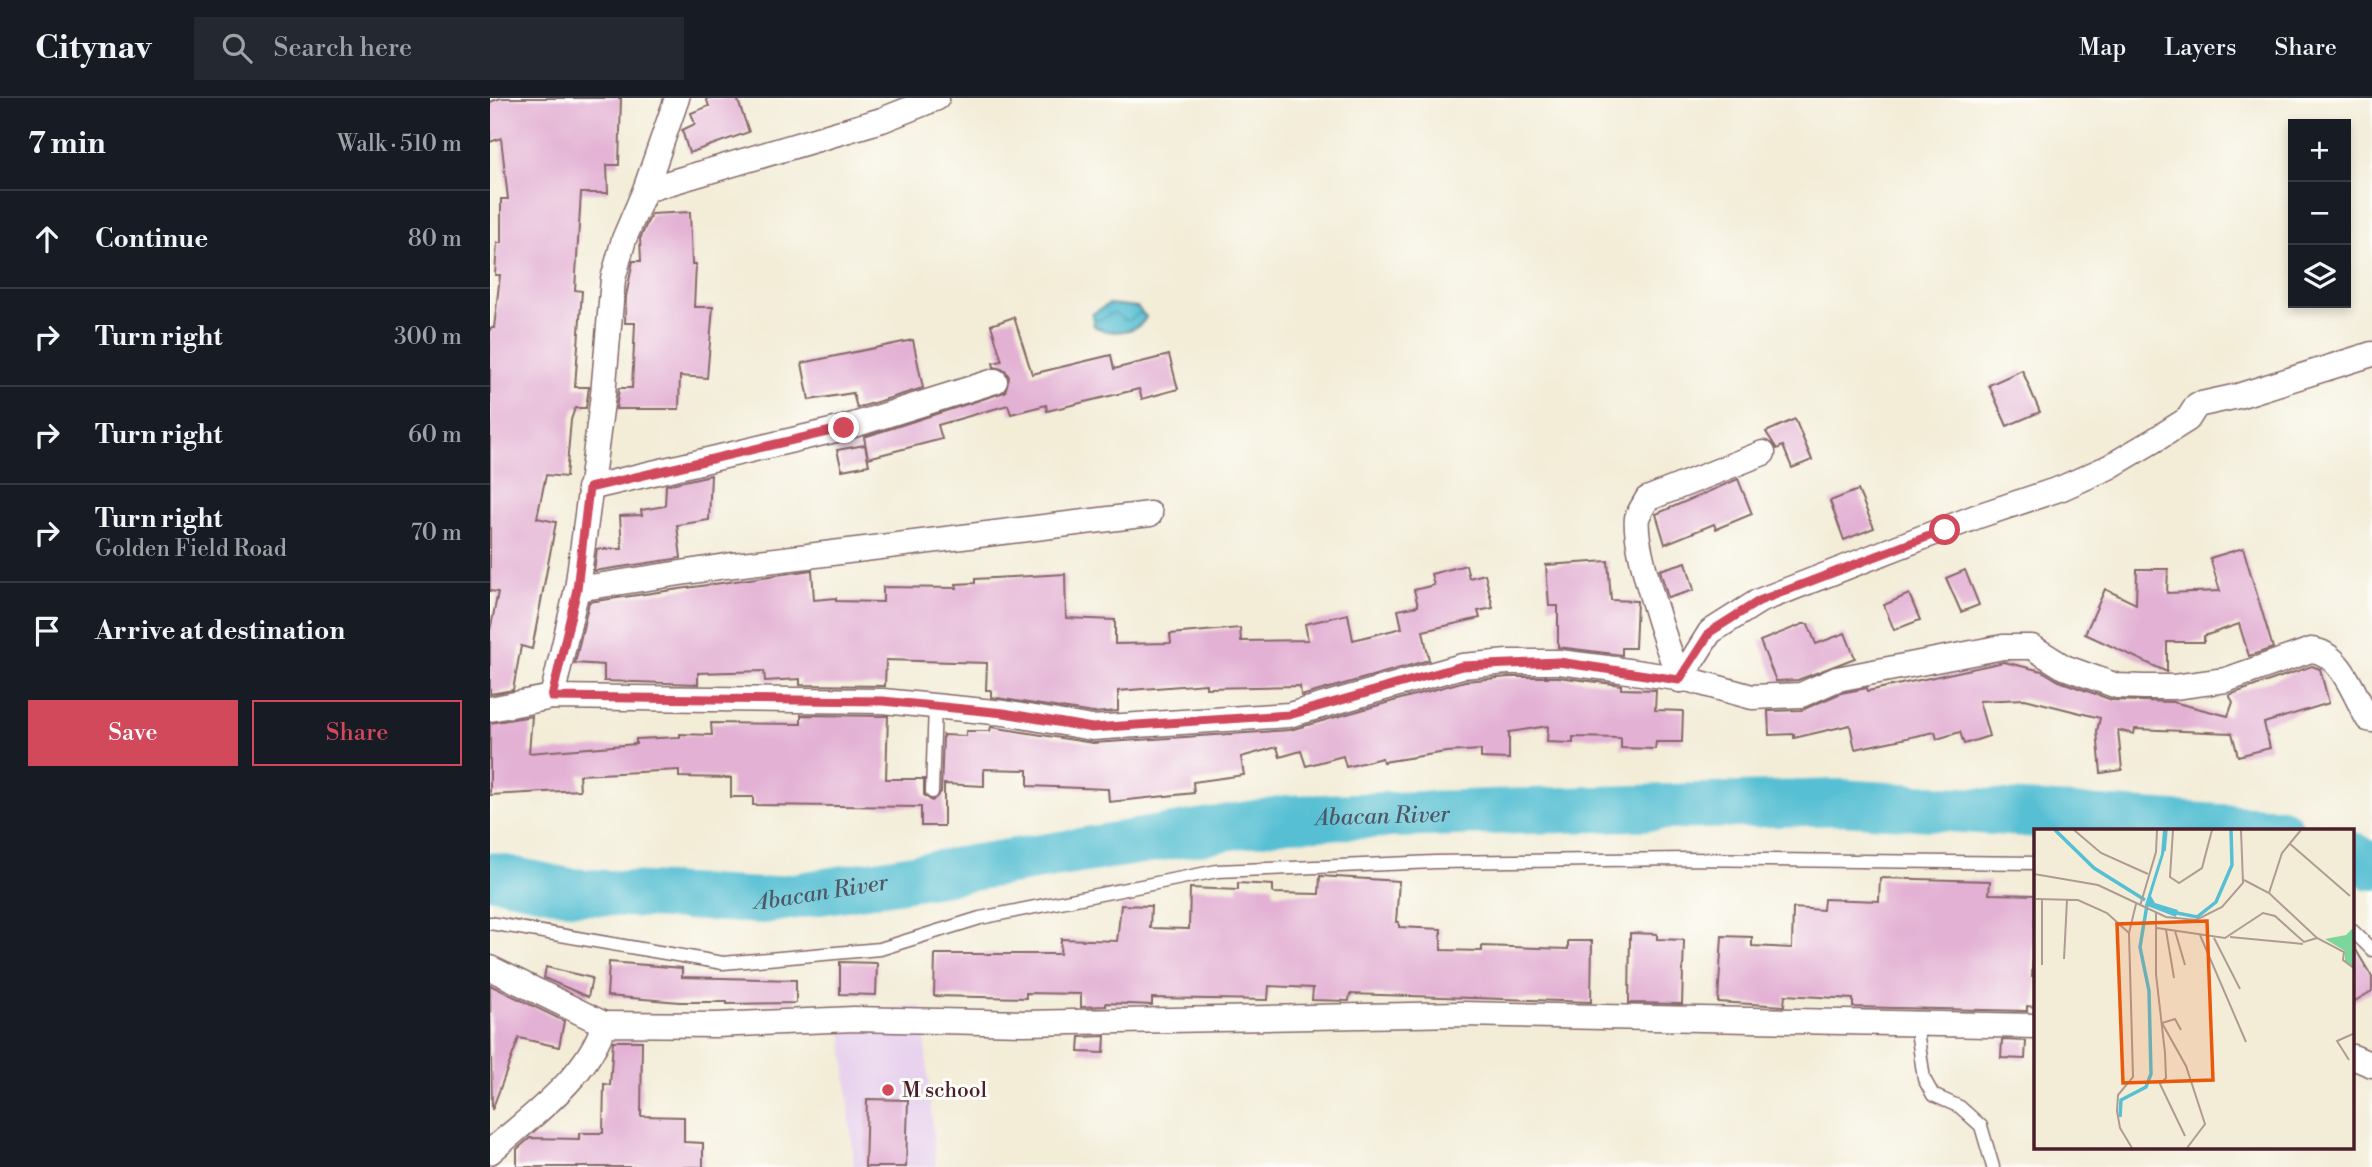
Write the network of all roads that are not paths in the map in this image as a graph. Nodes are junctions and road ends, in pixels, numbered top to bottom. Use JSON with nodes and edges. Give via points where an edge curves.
{"nodes":[{"id":1,"x":677,"y":98,"type":"edge"},
{"id":2,"x":937,"y":98,"type":"edge"},
{"id":3,"x":645,"y":190,"type":"junction"},
{"id":4,"x":2372,"y":354,"type":"edge"},
{"id":5,"x":995,"y":381,"type":"dead end"},
{"id":6,"x":1763,"y":453,"type":"dead end"},
{"id":7,"x":589,"y":488,"type":"junction"},
{"id":8,"x":1150,"y":514,"type":"dead end"},
{"id":9,"x":577,"y":589,"type":"junction"},
{"id":10,"x":1679,"y":680,"type":"junction"},
{"id":11,"x":552,"y":697,"type":"junction"},
{"id":12,"x":935,"y":705,"type":"junction"},
{"id":13,"x":490,"y":709,"type":"edge"},
{"id":14,"x":2372,"y":720,"type":"edge"},
{"id":15,"x":932,"y":792,"type":"dead end"},
{"id":16,"x":2034,"y":863,"type":"edge"},
{"id":17,"x":490,"y":923,"type":"edge"},
{"id":18,"x":2354,"y":932,"type":"edge"},
{"id":19,"x":2372,"y":950,"type":"edge"},
{"id":20,"x":490,"y":968,"type":"edge"},
{"id":21,"x":604,"y":1024,"type":"junction"},
{"id":22,"x":1916,"y":1024,"type":"junction"},
{"id":23,"x":2034,"y":1026,"type":"edge"},
{"id":24,"x":2354,"y":1057,"type":"edge"},
{"id":25,"x":2372,"y":1065,"type":"edge"},
{"id":26,"x":490,"y":1152,"type":"edge"},
{"id":27,"x":1993,"y":1167,"type":"edge"}],
"edges":[{"from":1,"to":3,"type":"street"},
{"from":2,"to":3,"type":"street","via":[[882,120]]},
{"from":3,"to":7,"type":"street","via":[[613,279]]},
{"from":4,"to":10,"type":"street","via":[[2197,405],[2188,419],[2109,467],[1759,601],[1710,632]]},
{"from":5,"to":7,"type":"street","via":[[844,428]]},
{"from":6,"to":10,"type":"street","via":[[1647,499],[1637,518],[1661,632]]},
{"from":7,"to":9,"type":"street"},
{"from":8,"to":9,"type":"street"},
{"from":9,"to":11,"type":"street"},
{"from":10,"to":12,"type":"street","via":[[1559,662],[1462,666],[1289,715],[1092,728]]},
{"from":10,"to":14,"type":"street","via":[[1752,697],[1801,695],[1837,679],[1955,654],[2032,647],[2064,667],[2117,686],[2174,687],[2226,680],[2311,650],[2334,658]]},
{"from":11,"to":12,"type":"street"},
{"from":11,"to":13,"type":"street"},
{"from":12,"to":15,"type":"lane"},
{"from":16,"to":17,"type":"lane","via":[[1687,859],[1217,871],[980,918],[880,950],[723,963]]},
{"from":18,"to":19,"type":"lane"},
{"from":20,"to":21,"type":"street"},
{"from":21,"to":22,"type":"street","via":[[854,1019],[1024,1023],[1461,1014]]},
{"from":21,"to":26,"type":"street","via":[[600,1040],[577,1072]]},
{"from":22,"to":23,"type":"street"},
{"from":22,"to":27,"type":"lane","via":[[1924,1079],[1933,1095],[1960,1107],[1981,1126]]},
{"from":24,"to":25,"type":"street"}]}
